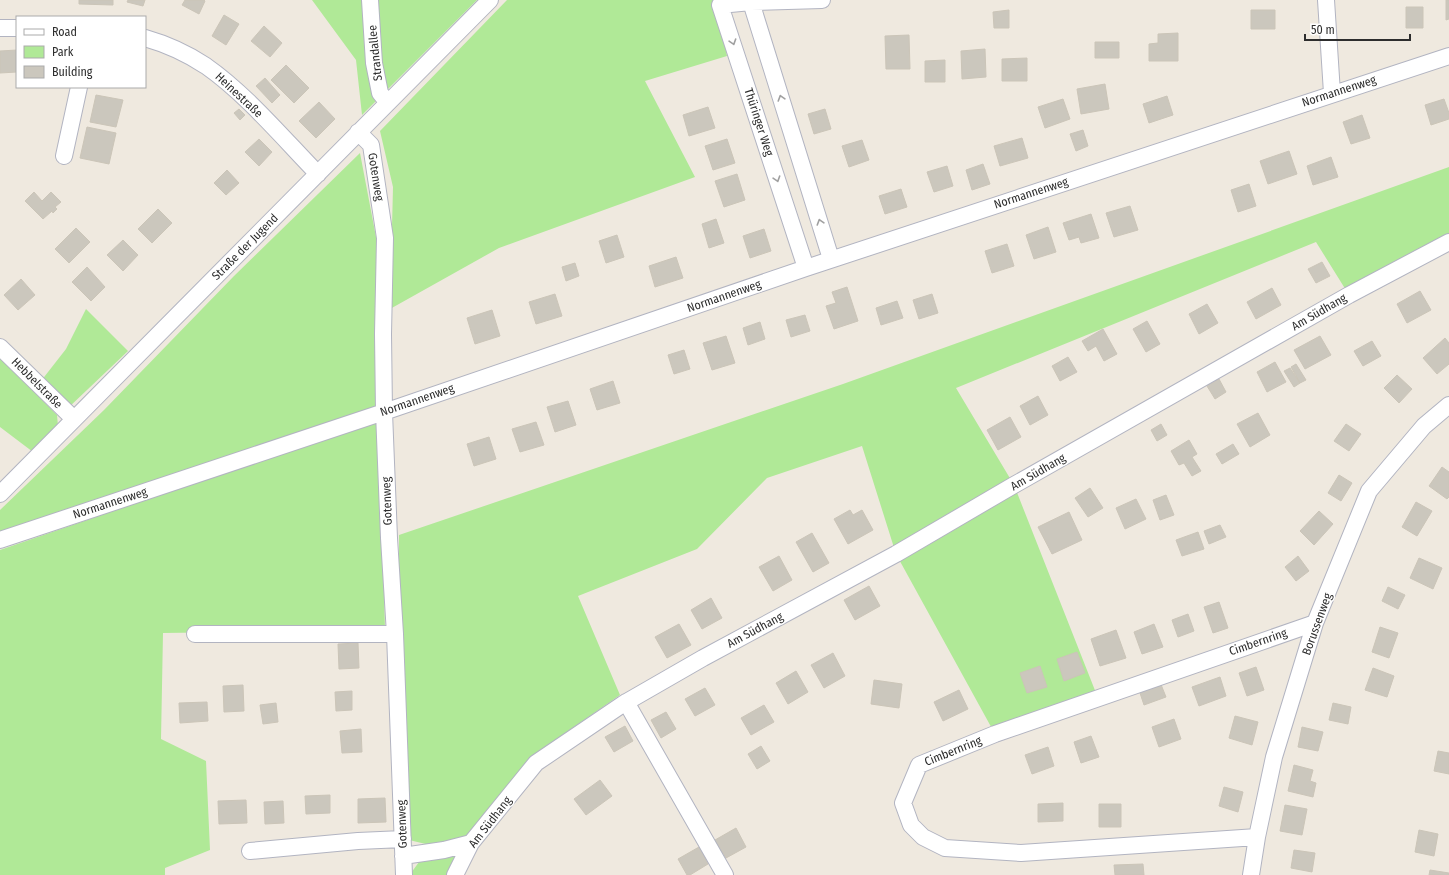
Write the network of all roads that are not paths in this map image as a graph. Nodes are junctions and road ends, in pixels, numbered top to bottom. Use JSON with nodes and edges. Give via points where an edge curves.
{"nodes":[{"id":1,"x":370,"y":0,"type":"edge"},
{"id":2,"x":490,"y":0,"type":"edge"},
{"id":3,"x":822,"y":0,"type":"edge"},
{"id":4,"x":1326,"y":0,"type":"edge"},
{"id":5,"x":751,"y":2,"type":"junction"},
{"id":6,"x":0,"y":28,"type":"edge"},
{"id":7,"x":16,"y":28,"type":"edge"},
{"id":8,"x":146,"y":38,"type":"edge"},
{"id":9,"x":1449,"y":56,"type":"edge"},
{"id":10,"x":79,"y":88,"type":"edge"},
{"id":11,"x":1332,"y":93,"type":"junction"},
{"id":12,"x":388,"y":103,"type":"junction"},
{"id":13,"x":358,"y":132,"type":"junction"},
{"id":14,"x":64,"y":156,"type":"dead end"},
{"id":15,"x":318,"y":174,"type":"junction"},
{"id":16,"x":1449,"y":242,"type":"edge"},
{"id":17,"x":831,"y":259,"type":"junction"},
{"id":18,"x":806,"y":268,"type":"junction"},
{"id":19,"x":0,"y":347,"type":"edge"},
{"id":20,"x":1449,"y":405,"type":"edge"},
{"id":21,"x":384,"y":412,"type":"junction"},
{"id":22,"x":74,"y":420,"type":"junction"},
{"id":23,"x":0,"y":494,"type":"edge"},
{"id":24,"x":0,"y":540,"type":"edge"},
{"id":25,"x":1315,"y":623,"type":"junction"},
{"id":26,"x":195,"y":634,"type":"dead end"},
{"id":27,"x":395,"y":634,"type":"junction"},
{"id":28,"x":626,"y":702,"type":"junction"},
{"id":29,"x":1257,"y":837,"type":"junction"},
{"id":30,"x":403,"y":839,"type":"junction"},
{"id":31,"x":471,"y":844,"type":"junction"},
{"id":32,"x":250,"y":851,"type":"dead end"},
{"id":33,"x":403,"y":856,"type":"junction"},
{"id":34,"x":404,"y":875,"type":"edge"},
{"id":35,"x":455,"y":875,"type":"edge"},
{"id":36,"x":725,"y":875,"type":"edge"},
{"id":37,"x":1251,"y":875,"type":"edge"}],
"edges":[{"from":1,"to":12,"type":"street","name":"Strandallee","via":[[374,63],[380,93]]},
{"from":2,"to":12,"type":"street","name":"Straße der Jugend"},
{"from":3,"to":5,"type":"street","name":"Thüringer Weg"},
{"from":4,"to":11,"type":"street"},
{"from":17,"to":5,"type":"street","one_way":true},
{"from":5,"to":18,"type":"street","name":"Thüringer Weg","one_way":true,"via":[[720,5]]},
{"from":6,"to":7,"type":"street"},
{"from":8,"to":15,"type":"street","name":"Heinestraße","via":[[205,65],[223,79],[244,97]]},
{"from":9,"to":11,"type":"street","name":"Normannenweg"},
{"from":10,"to":14,"type":"street"},
{"from":11,"to":17,"type":"street","name":"Normannenweg"},
{"from":12,"to":13,"type":"street","name":"Straße der Jugend"},
{"from":13,"to":15,"type":"street","name":"Straße der Jugend"},
{"from":13,"to":21,"type":"street","name":"Gotenweg","via":[[371,146],[385,238]]},
{"from":15,"to":22,"type":"street","name":"Straße der Jugend"},
{"from":16,"to":28,"type":"street","name":"Am Südhang","via":[[1342,299],[896,554]]},
{"from":17,"to":18,"type":"street","name":"Normannenweg"},
{"from":18,"to":21,"type":"street","name":"Normannenweg"},
{"from":19,"to":22,"type":"street","name":"Hebbelstraße"},
{"from":20,"to":25,"type":"street","name":"Borussenweg","via":[[1424,426],[1369,491]]},
{"from":21,"to":24,"type":"street","name":"Normannenweg"},
{"from":21,"to":27,"type":"street","name":"Gotenweg"},
{"from":22,"to":23,"type":"street","name":"Straße der Jugend"},
{"from":25,"to":29,"type":"street","name":"Borussenweg","via":[[1274,757]]},
{"from":25,"to":29,"type":"street","name":"Cimbernring","via":[[995,734],[919,764],[903,803],[911,825],[923,837],[945,848],[1021,853]]},
{"from":26,"to":27,"type":"street"},
{"from":27,"to":30,"type":"street","name":"Gotenweg"},
{"from":28,"to":31,"type":"street","name":"Am Südhang","via":[[536,764]]},
{"from":28,"to":36,"type":"street"},
{"from":29,"to":37,"type":"street","name":"Borussenweg"},
{"from":30,"to":32,"type":"street"},
{"from":30,"to":33,"type":"street","name":"Gotenweg"},
{"from":31,"to":33,"type":"street"},
{"from":31,"to":35,"type":"street","name":"Am Südhang"},
{"from":33,"to":34,"type":"street","name":"Gotenweg"}]}
